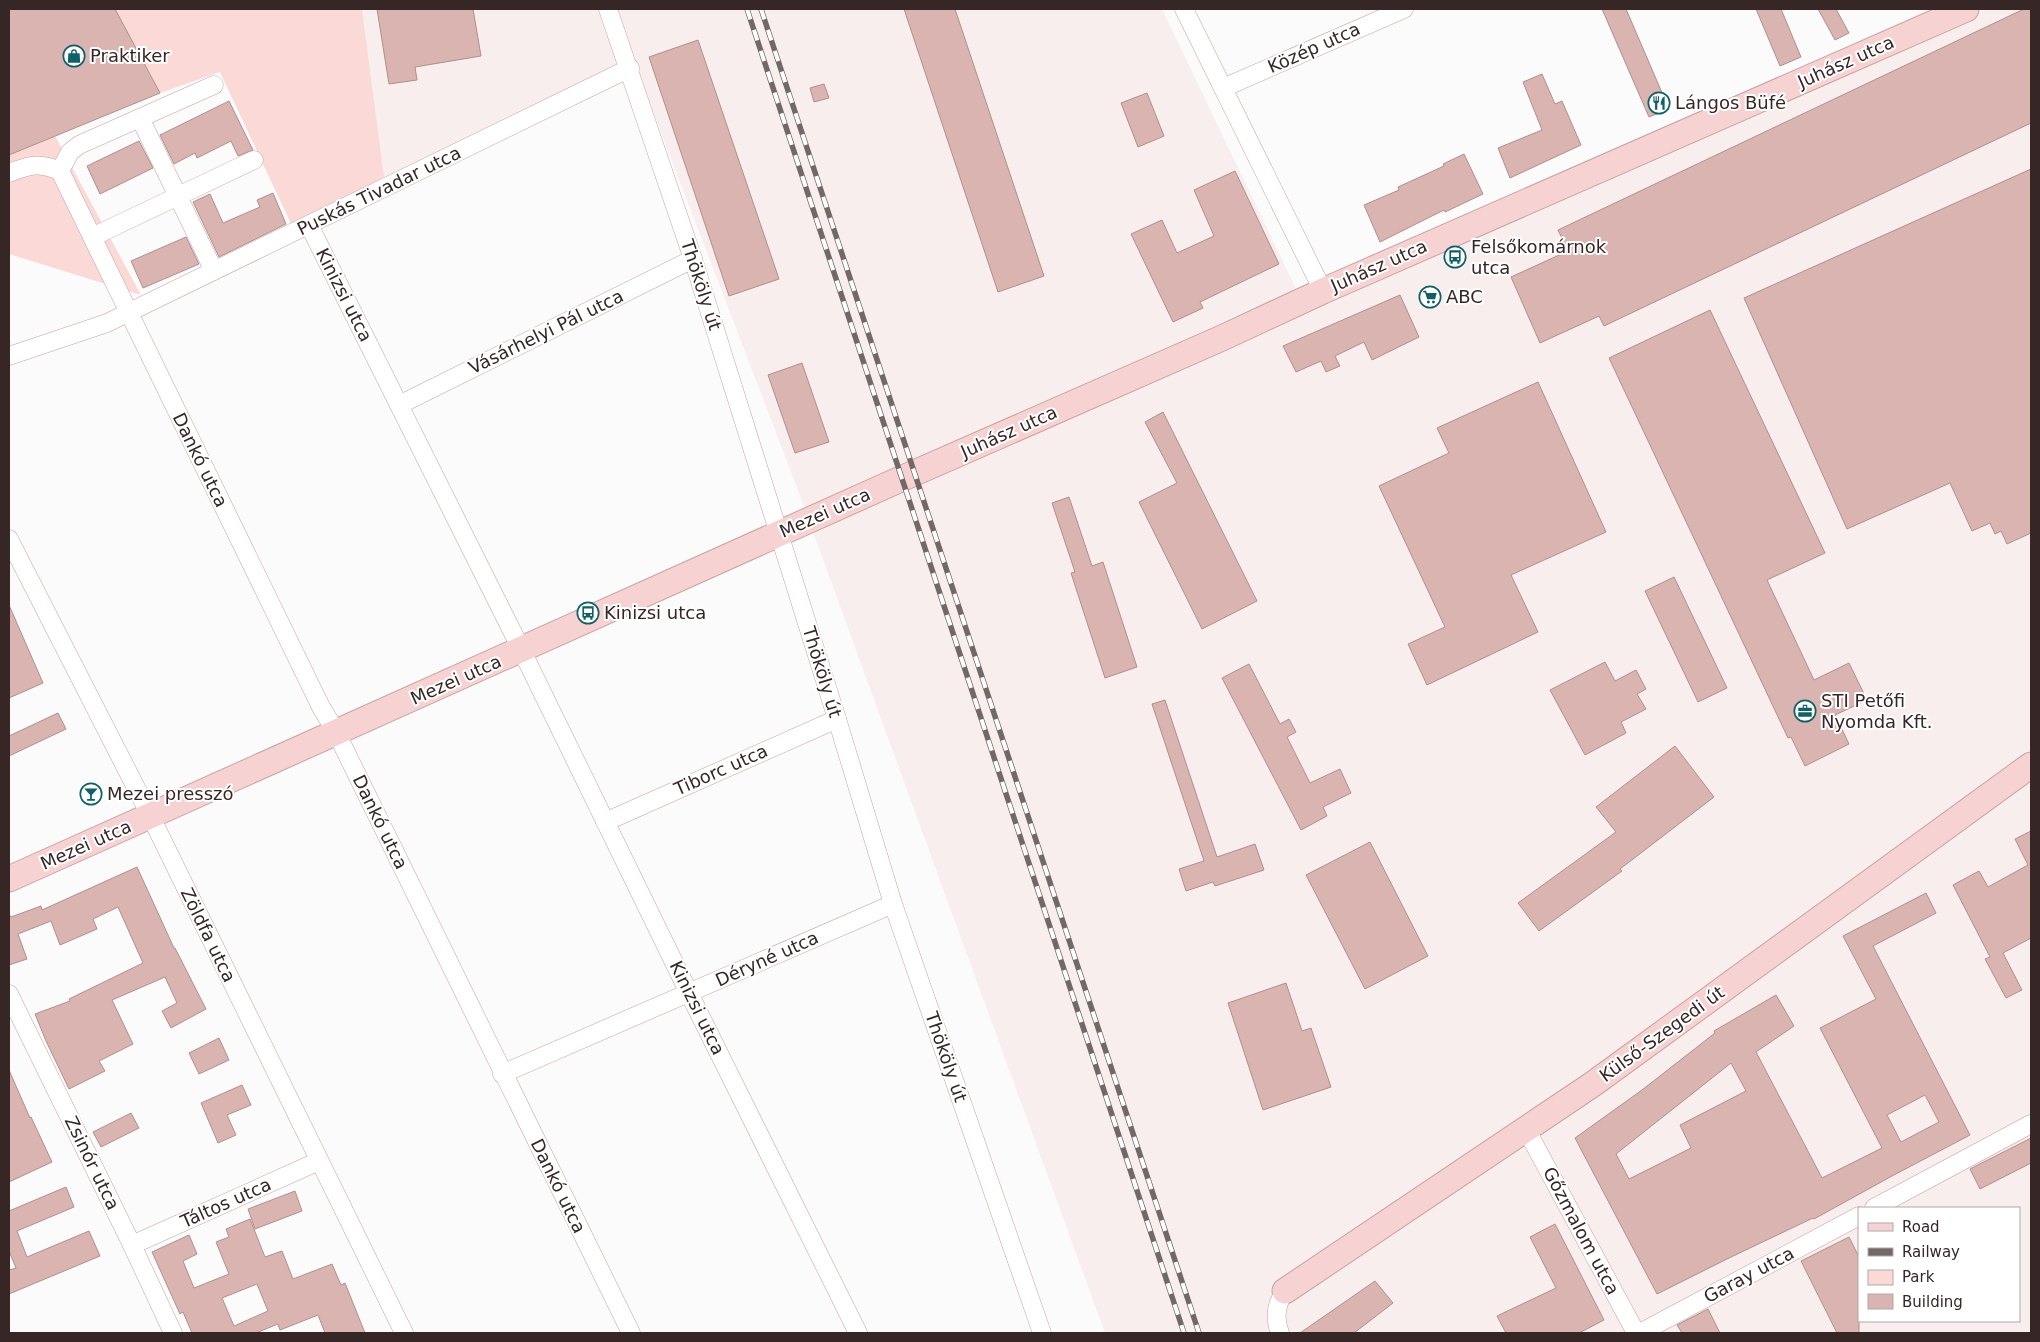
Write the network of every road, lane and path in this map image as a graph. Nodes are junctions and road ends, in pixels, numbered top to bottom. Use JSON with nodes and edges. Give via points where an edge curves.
{"nodes":[{"id":1,"x":608,"y":9,"type":"edge"},
{"id":2,"x":1184,"y":9,"type":"edge"},
{"id":3,"x":1404,"y":9,"type":"edge"},
{"id":4,"x":1966,"y":9,"type":"edge"},
{"id":5,"x":630,"y":68,"type":"junction"},
{"id":6,"x":214,"y":85,"type":"dead end"},
{"id":7,"x":1224,"y":88,"type":"junction"},
{"id":8,"x":140,"y":118,"type":"junction"},
{"id":9,"x":254,"y":160,"type":"dead end"},
{"id":10,"x":60,"y":171,"type":"junction"},
{"id":11,"x":9,"y":173,"type":"edge"},
{"id":12,"x":178,"y":197,"type":"junction"},
{"id":13,"x":309,"y":225,"type":"junction"},
{"id":14,"x":92,"y":237,"type":"junction"},
{"id":15,"x":693,"y":259,"type":"junction"},
{"id":16,"x":214,"y":271,"type":"junction"},
{"id":17,"x":1323,"y":291,"type":"junction"},
{"id":18,"x":127,"y":312,"type":"junction"},
{"id":19,"x":9,"y":356,"type":"edge"},
{"id":20,"x":399,"y":405,"type":"junction"},
{"id":21,"x":903,"y":478,"type":"joint"},
{"id":22,"x":779,"y":534,"type":"junction"},
{"id":23,"x":9,"y":538,"type":"edge"},
{"id":24,"x":522,"y":651,"type":"junction"},
{"id":25,"x":837,"y":719,"type":"junction"},
{"id":26,"x":336,"y":732,"type":"junction"},
{"id":27,"x":2031,"y":765,"type":"edge"},
{"id":28,"x":151,"y":817,"type":"junction"},
{"id":29,"x":605,"y":822,"type":"junction"},
{"id":30,"x":9,"y":879,"type":"edge"},
{"id":31,"x":893,"y":904,"type":"junction"},
{"id":32,"x":9,"y":994,"type":"edge"},
{"id":33,"x":689,"y":994,"type":"junction"},
{"id":34,"x":502,"y":1074,"type":"junction"},
{"id":35,"x":2031,"y":1124,"type":"edge"},
{"id":36,"x":1526,"y":1129,"type":"junction"},
{"id":37,"x":320,"y":1161,"type":"junction"},
{"id":38,"x":1876,"y":1207,"type":"edge"},
{"id":39,"x":1858,"y":1217,"type":"edge"},
{"id":40,"x":132,"y":1245,"type":"junction"},
{"id":41,"x":1285,"y":1291,"type":"joint"},
{"id":42,"x":173,"y":1333,"type":"edge"},
{"id":43,"x":404,"y":1333,"type":"edge"},
{"id":44,"x":631,"y":1333,"type":"edge"},
{"id":45,"x":858,"y":1333,"type":"edge"},
{"id":46,"x":1042,"y":1333,"type":"edge"},
{"id":47,"x":1280,"y":1333,"type":"edge"},
{"id":48,"x":1638,"y":1333,"type":"edge"}],
"edges":[{"from":1,"to":5,"type":"street","name":"Thököly út"},
{"from":2,"to":7,"type":"street"},
{"from":3,"to":7,"type":"street","name":"Közép utca"},
{"from":4,"to":17,"type":"street","name":"Juhász utca"},
{"from":5,"to":13,"type":"street","name":"Puskás Tivadar utca"},
{"from":5,"to":15,"type":"street","name":"Thököly út"},
{"from":6,"to":8,"type":"street"},
{"from":7,"to":17,"type":"street"},
{"from":8,"to":10,"type":"street","via":[[79,144],[70,152]]},
{"from":8,"to":12,"type":"street"},
{"from":9,"to":12,"type":"street"},
{"from":10,"to":11,"type":"street","via":[[40,164]]},
{"from":10,"to":14,"type":"street","name":"Dankó utca"},
{"from":12,"to":14,"type":"street"},
{"from":12,"to":16,"type":"street"},
{"from":13,"to":16,"type":"street","name":"Puskás Tivadar utca"},
{"from":13,"to":20,"type":"street","name":"Kinizsi utca"},
{"from":14,"to":18,"type":"street","name":"Dankó utca"},
{"from":15,"to":20,"type":"street","name":"Vásárhelyi Pál utca"},
{"from":15,"to":22,"type":"street","name":"Thököly út"},
{"from":16,"to":18,"type":"street","name":"Puskás Tivadar utca"},
{"from":17,"to":21,"type":"street","name":"Juhász utca"},
{"from":18,"to":19,"type":"street","name":"Puskás Tivadar utca","via":[[107,323]]},
{"from":18,"to":26,"type":"street","name":"Dankó utca"},
{"from":20,"to":24,"type":"street","name":"Kinizsi utca"},
{"from":21,"to":22,"type":"street","name":"Mezei utca"},
{"from":22,"to":24,"type":"street","name":"Mezei utca"},
{"from":22,"to":25,"type":"street","name":"Thököly út"},
{"from":23,"to":28,"type":"street","name":"Zöldfa utca"},
{"from":24,"to":26,"type":"street","name":"Mezei utca"},
{"from":24,"to":29,"type":"street","name":"Kinizsi utca"},
{"from":25,"to":29,"type":"street","name":"Tiborc utca"},
{"from":25,"to":31,"type":"street","name":"Thököly út"},
{"from":26,"to":28,"type":"street","name":"Mezei utca"},
{"from":26,"to":34,"type":"street","name":"Dankó utca"},
{"from":27,"to":36,"type":"street","name":"Külső-Szegedi út","via":[[1593,1084]]},
{"from":28,"to":30,"type":"street","name":"Mezei utca"},
{"from":28,"to":37,"type":"street","name":"Zöldfa utca"},
{"from":29,"to":33,"type":"street","name":"Kinizsi utca"},
{"from":31,"to":33,"type":"street","name":"Déryné utca"},
{"from":31,"to":46,"type":"street","name":"Thököly út"},
{"from":32,"to":40,"type":"street","name":"Zsinór utca"},
{"from":33,"to":34,"type":"street","name":"Déryné utca"},
{"from":33,"to":45,"type":"street","name":"Kinizsi utca"},
{"from":34,"to":44,"type":"street","name":"Dankó utca"},
{"from":35,"to":38,"type":"street"},
{"from":36,"to":41,"type":"street","name":"Külső-Szegedi út"},
{"from":36,"to":48,"type":"street","name":"Gőzmalom utca"},
{"from":37,"to":40,"type":"street","name":"Táltos utca"},
{"from":37,"to":43,"type":"street","name":"Zöldfa utca"},
{"from":39,"to":48,"type":"street","name":"Garay utca"},
{"from":40,"to":42,"type":"street","name":"Zsinór utca"},
{"from":41,"to":47,"type":"street","via":[[1278,1302]]}]}
